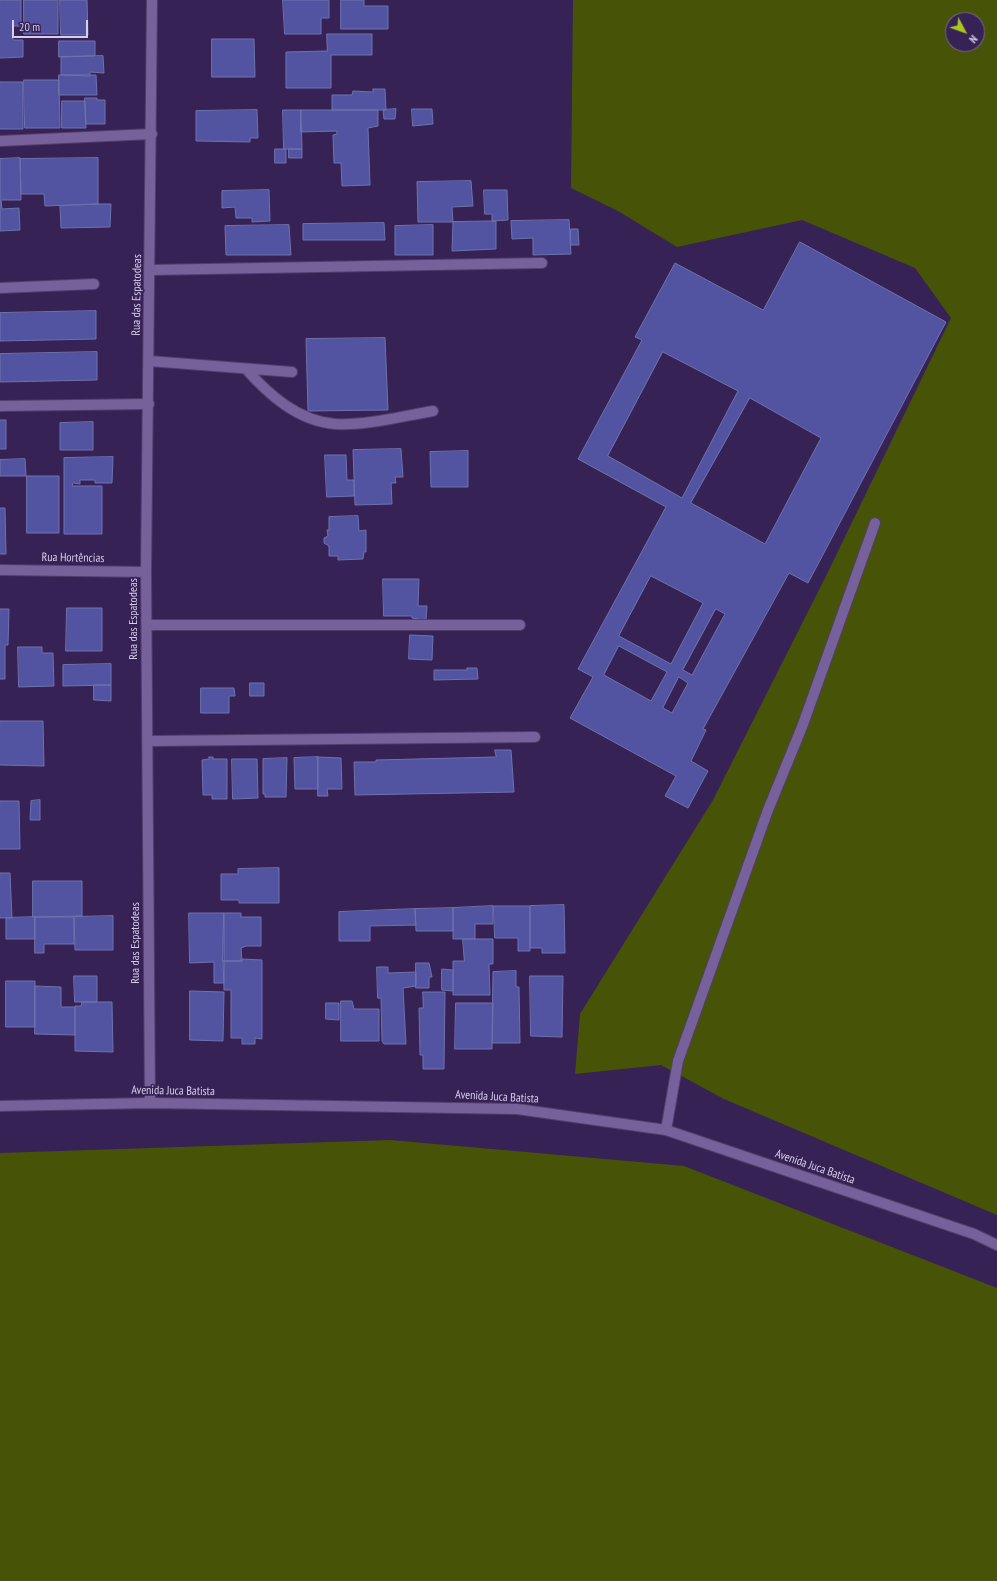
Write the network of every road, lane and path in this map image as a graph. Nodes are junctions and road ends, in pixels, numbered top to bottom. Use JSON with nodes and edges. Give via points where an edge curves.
{"nodes":[{"id":1,"x":152,"y":0,"type":"edge"},
{"id":2,"x":152,"y":134,"type":"junction"},
{"id":3,"x":0,"y":141,"type":"edge"},
{"id":4,"x":542,"y":263,"type":"dead end"},
{"id":5,"x":150,"y":270,"type":"junction"},
{"id":6,"x":94,"y":284,"type":"dead end"},
{"id":7,"x":0,"y":288,"type":"edge"},
{"id":8,"x":149,"y":361,"type":"junction"},
{"id":9,"x":246,"y":369,"type":"junction"},
{"id":10,"x":292,"y":372,"type":"dead end"},
{"id":11,"x":149,"y":404,"type":"junction"},
{"id":12,"x":0,"y":406,"type":"edge"},
{"id":13,"x":433,"y":411,"type":"dead end"},
{"id":14,"x":875,"y":523,"type":"dead end"},
{"id":15,"x":0,"y":570,"type":"edge"},
{"id":16,"x":146,"y":572,"type":"junction"},
{"id":17,"x":147,"y":625,"type":"junction"},
{"id":18,"x":520,"y":625,"type":"dead end"},
{"id":19,"x":535,"y":737,"type":"dead end"},
{"id":20,"x":148,"y":741,"type":"junction"},
{"id":21,"x":150,"y":1103,"type":"junction"},
{"id":22,"x":0,"y":1106,"type":"edge"},
{"id":23,"x":666,"y":1130,"type":"junction"},
{"id":24,"x":997,"y":1245,"type":"edge"}],
"edges":[{"from":1,"to":2,"type":"street","name":"Rua das Espatodeas"},
{"from":2,"to":3,"type":"street"},
{"from":2,"to":5,"type":"street","name":"Rua das Espatodeas"},
{"from":4,"to":5,"type":"street"},
{"from":5,"to":8,"type":"street","name":"Rua das Espatodeas"},
{"from":6,"to":7,"type":"street"},
{"from":8,"to":9,"type":"street"},
{"from":8,"to":11,"type":"street","name":"Rua das Espatodeas"},
{"from":9,"to":10,"type":"street"},
{"from":9,"to":13,"type":"street","via":[[262,387],[285,406],[312,418],[335,424]]},
{"from":11,"to":12,"type":"street"},
{"from":11,"to":16,"type":"street","name":"Rua das Espatodeas"},
{"from":14,"to":23,"type":"street","via":[[678,1061]]},
{"from":15,"to":16,"type":"street","name":"Rua Hortências"},
{"from":16,"to":17,"type":"street","name":"Rua das Espatodeas"},
{"from":17,"to":18,"type":"street"},
{"from":17,"to":20,"type":"street","name":"Rua das Espatodeas"},
{"from":19,"to":20,"type":"street"},
{"from":20,"to":21,"type":"street","name":"Rua das Espatodeas"},
{"from":21,"to":22,"type":"street","name":"Avenida Juca Batista"},
{"from":21,"to":23,"type":"street","name":"Avenida Juca Batista","via":[[517,1109]]},
{"from":23,"to":24,"type":"street","name":"Avenida Juca Batista","via":[[974,1234]]}]}
